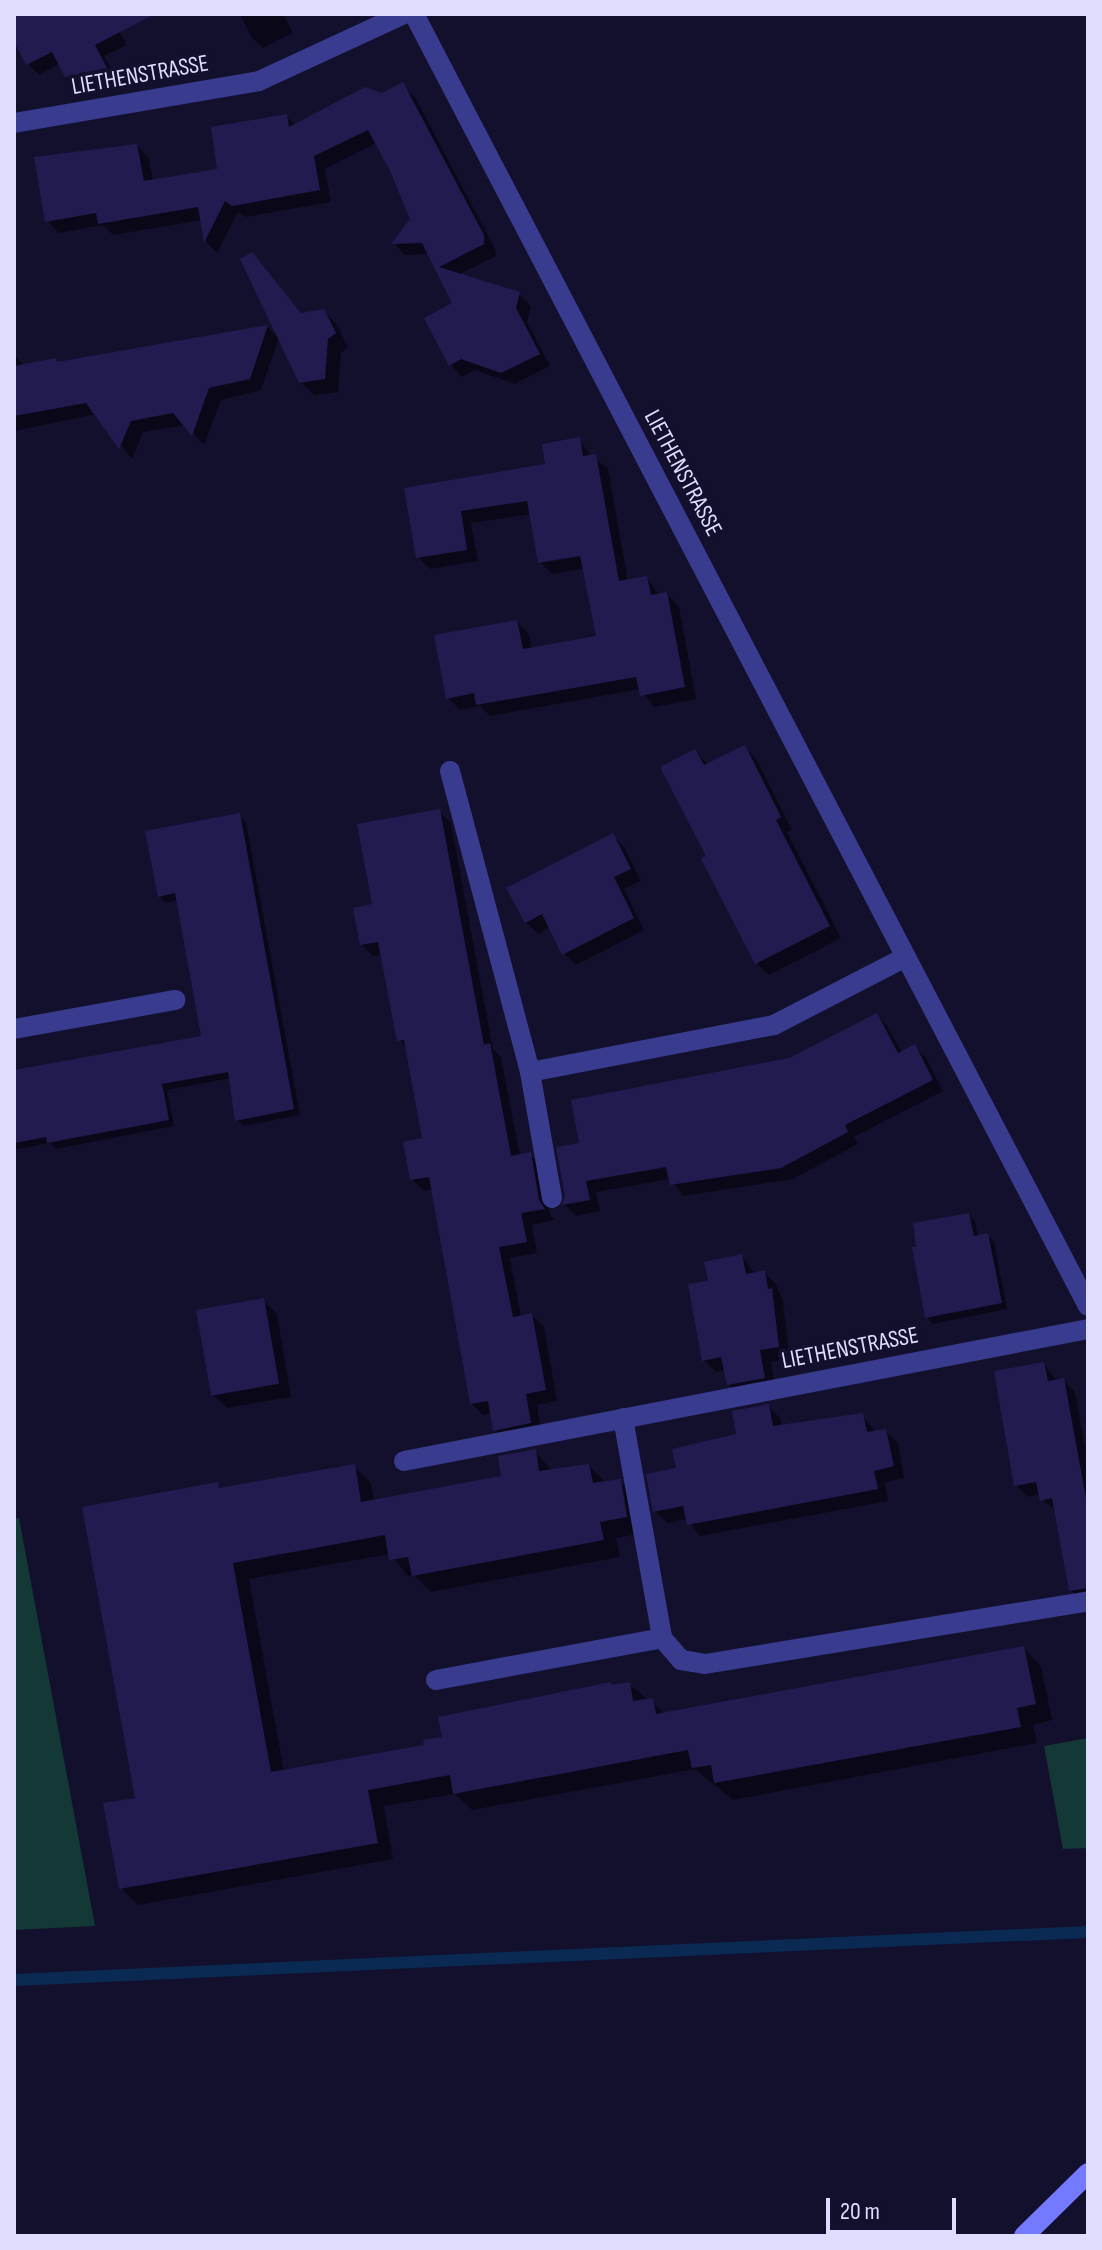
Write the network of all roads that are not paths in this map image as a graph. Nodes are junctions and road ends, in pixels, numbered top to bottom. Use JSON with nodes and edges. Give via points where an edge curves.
{"nodes":[{"id":1,"x":404,"y":14,"type":"edge"},
{"id":2,"x":414,"y":14,"type":"edge"},
{"id":3,"x":14,"y":123,"type":"edge"},
{"id":4,"x":450,"y":771,"type":"dead end"},
{"id":5,"x":906,"y":957,"type":"junction"},
{"id":6,"x":175,"y":1000,"type":"dead end"},
{"id":7,"x":14,"y":1029,"type":"edge"},
{"id":8,"x":530,"y":1072,"type":"junction"},
{"id":9,"x":552,"y":1198,"type":"dead end"},
{"id":10,"x":1088,"y":1306,"type":"edge"},
{"id":11,"x":1088,"y":1329,"type":"edge"},
{"id":12,"x":623,"y":1418,"type":"junction"},
{"id":13,"x":404,"y":1461,"type":"dead end"},
{"id":14,"x":1088,"y":1601,"type":"edge"},
{"id":15,"x":662,"y":1638,"type":"junction"},
{"id":16,"x":436,"y":1680,"type":"dead end"},
{"id":17,"x":1088,"y":2173,"type":"edge"},
{"id":18,"x":1024,"y":2236,"type":"edge"}],
"edges":[{"from":1,"to":3,"type":"street","name":"LIETHENSTRASSE","via":[[259,81]]},
{"from":2,"to":5,"type":"street","name":"LIETHENSTRASSE"},
{"from":4,"to":8,"type":"street"},
{"from":5,"to":8,"type":"street","via":[[774,1025]]},
{"from":5,"to":10,"type":"street","name":"LIETHENSTRASSE"},
{"from":6,"to":7,"type":"street"},
{"from":8,"to":9,"type":"street"},
{"from":11,"to":12,"type":"street","name":"LIETHENSTRASSE"},
{"from":12,"to":13,"type":"street","name":"LIETHENSTRASSE"},
{"from":12,"to":15,"type":"street"},
{"from":14,"to":15,"type":"street","via":[[705,1664],[681,1660]]},
{"from":15,"to":16,"type":"street"},
{"from":17,"to":18,"type":"street"}]}
